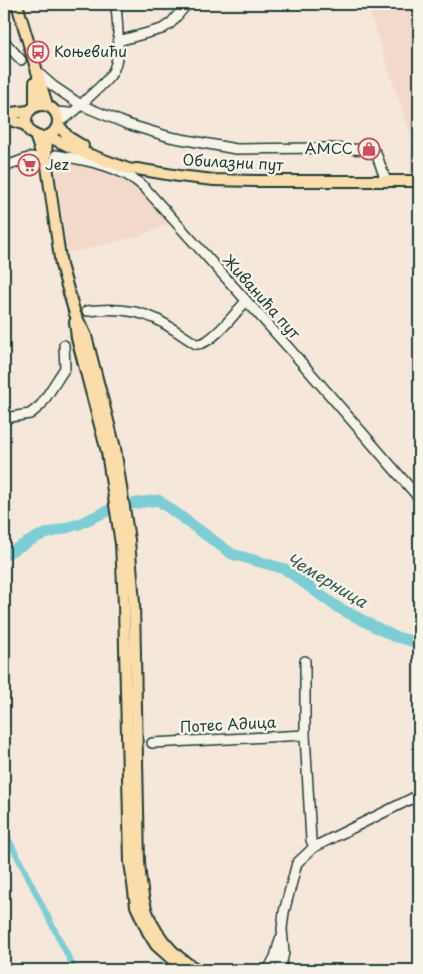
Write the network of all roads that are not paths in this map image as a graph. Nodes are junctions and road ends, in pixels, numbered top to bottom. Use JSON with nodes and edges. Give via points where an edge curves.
{"nodes":[{"id":1,"x":16,"y":4,"type":"edge"},
{"id":2,"x":116,"y":4,"type":"edge"},
{"id":3,"x":187,"y":4,"type":"edge"},
{"id":4,"x":4,"y":41,"type":"edge"},
{"id":5,"x":118,"y":41,"type":"junction"},
{"id":6,"x":21,"y":60,"type":"dead end"},
{"id":7,"x":34,"y":72,"type":"junction"},
{"id":8,"x":81,"y":105,"type":"junction"},
{"id":9,"x":32,"y":109,"type":"junction"},
{"id":10,"x":4,"y":111,"type":"edge"},
{"id":11,"x":55,"y":116,"type":"junction"},
{"id":12,"x":4,"y":118,"type":"edge"},
{"id":13,"x":26,"y":125,"type":"junction"},
{"id":14,"x":35,"y":135,"type":"junction"},
{"id":15,"x":47,"y":136,"type":"junction"},
{"id":16,"x":68,"y":146,"type":"junction"},
{"id":17,"x":49,"y":157,"type":"junction"},
{"id":18,"x":4,"y":167,"type":"edge"},
{"id":19,"x":132,"y":171,"type":"junction"},
{"id":20,"x":386,"y":181,"type":"junction"},
{"id":21,"x":419,"y":181,"type":"edge"},
{"id":22,"x":246,"y":301,"type":"junction"},
{"id":23,"x":87,"y":311,"type":"dead end"},
{"id":24,"x":64,"y":345,"type":"dead end"},
{"id":25,"x":4,"y":418,"type":"edge"},
{"id":26,"x":419,"y":498,"type":"edge"},
{"id":27,"x":125,"y":542,"type":"junction"},
{"id":28,"x":305,"y":661,"type":"dead end"},
{"id":29,"x":305,"y":735,"type":"junction"},
{"id":30,"x":152,"y":743,"type":"dead end"},
{"id":31,"x":419,"y":795,"type":"edge"},
{"id":32,"x":314,"y":847,"type":"junction"},
{"id":33,"x":282,"y":929,"type":"junction"},
{"id":34,"x":184,"y":970,"type":"edge"},
{"id":35,"x":198,"y":970,"type":"edge"},
{"id":36,"x":268,"y":970,"type":"edge"},
{"id":37,"x":280,"y":970,"type":"edge"}],
"edges":[{"from":1,"to":7,"type":"main road"},
{"from":2,"to":5,"type":"street"},
{"from":3,"to":5,"type":"street","via":[[162,29]]},
{"from":4,"to":6,"type":"street"},
{"from":5,"to":8,"type":"street","via":[[116,64],[111,75]]},
{"from":7,"to":8,"type":"street"},
{"from":7,"to":9,"type":"main road","via":[[36,86]]},
{"from":7,"to":11,"type":"main road"},
{"from":8,"to":11,"type":"street","via":[[68,117]]},
{"from":8,"to":20,"type":"street","via":[[154,133],[236,150],[372,150]]},
{"from":9,"to":10,"type":"main road"},
{"from":9,"to":11,"type":"main road"},
{"from":9,"to":13,"type":"main road"},
{"from":11,"to":15,"type":"main road","via":[[55,131]]},
{"from":11,"to":19,"type":"main road","via":[[65,134],[74,141]]},
{"from":12,"to":13,"type":"main road"},
{"from":13,"to":14,"type":"main road"},
{"from":14,"to":15,"type":"main road"},
{"from":14,"to":17,"type":"main road","via":[[41,153]]},
{"from":15,"to":16,"type":"main road"},
{"from":15,"to":17,"type":"main road"},
{"from":16,"to":17,"type":"main road","via":[[57,149]]},
{"from":16,"to":19,"type":"main road"},
{"from":17,"to":18,"type":"street","name":"Живанића пут","via":[[31,157]]},
{"from":17,"to":19,"type":"street","name":"Живанића пут"},
{"from":17,"to":27,"type":"main road","via":[[61,265],[74,314],[86,336],[111,450]]},
{"from":19,"to":20,"type":"main road","name":"Обилазни пут","via":[[214,180]]},
{"from":19,"to":22,"type":"street","name":"Живанића пут"},
{"from":20,"to":21,"type":"main road","name":"Обилазни пут"},
{"from":22,"to":23,"type":"street","via":[[201,344],[154,318],[103,308]]},
{"from":22,"to":26,"type":"street","name":"Живанића пут"},
{"from":24,"to":25,"type":"street","via":[[65,368],[41,405],[30,414]]},
{"from":27,"to":34,"type":"main road","via":[[132,884],[136,906],[148,932],[156,945]]},
{"from":27,"to":35,"type":"main road","via":[[134,603],[140,862],[144,903],[158,933],[175,954]]},
{"from":28,"to":29,"type":"street"},
{"from":29,"to":30,"type":"street","name":"Потес Адица"},
{"from":29,"to":32,"type":"street","via":[[310,840]]},
{"from":31,"to":32,"type":"street"},
{"from":32,"to":33,"type":"street","via":[[296,863]]},
{"from":33,"to":36,"type":"street"},
{"from":33,"to":37,"type":"street","via":[[284,953]]}]}
